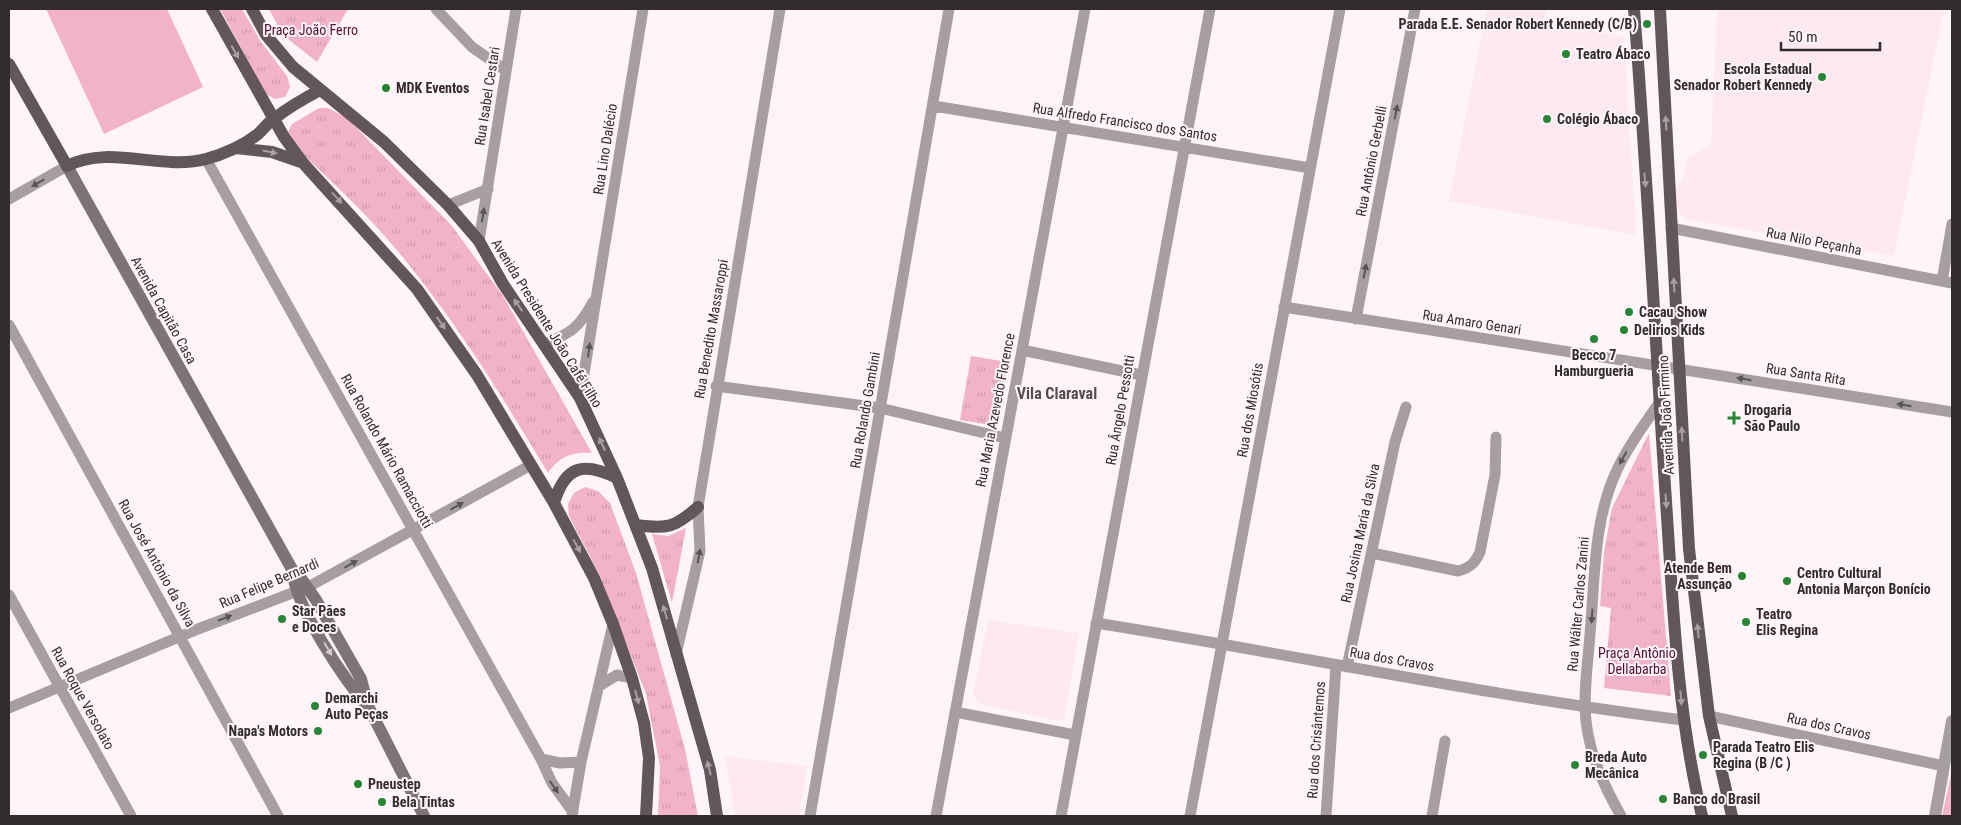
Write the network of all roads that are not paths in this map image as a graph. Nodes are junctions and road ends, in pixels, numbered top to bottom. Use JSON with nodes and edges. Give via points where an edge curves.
{"nodes":[{"id":1,"x":212,"y":9,"type":"edge"},
{"id":2,"x":252,"y":9,"type":"edge"},
{"id":3,"x":436,"y":9,"type":"edge"},
{"id":4,"x":516,"y":9,"type":"edge"},
{"id":5,"x":643,"y":9,"type":"edge"},
{"id":6,"x":780,"y":9,"type":"edge"},
{"id":7,"x":950,"y":9,"type":"edge"},
{"id":8,"x":1085,"y":9,"type":"edge"},
{"id":9,"x":1210,"y":9,"type":"edge"},
{"id":10,"x":1340,"y":9,"type":"edge"},
{"id":11,"x":1415,"y":9,"type":"edge"},
{"id":12,"x":1634,"y":9,"type":"edge"},
{"id":13,"x":1660,"y":9,"type":"edge"},
{"id":14,"x":9,"y":64,"type":"edge"},
{"id":15,"x":505,"y":70,"type":"junction"},
{"id":16,"x":320,"y":90,"type":"junction"},
{"id":17,"x":934,"y":106,"type":"junction"},
{"id":18,"x":274,"y":118,"type":"junction"},
{"id":19,"x":1063,"y":127,"type":"junction"},
{"id":20,"x":1184,"y":147,"type":"junction"},
{"id":21,"x":236,"y":148,"type":"junction"},
{"id":22,"x":206,"y":159,"type":"junction"},
{"id":23,"x":303,"y":163,"type":"junction"},
{"id":24,"x":67,"y":166,"type":"junction"},
{"id":25,"x":1310,"y":168,"type":"junction"},
{"id":26,"x":488,"y":188,"type":"junction"},
{"id":27,"x":9,"y":199,"type":"edge"},
{"id":28,"x":448,"y":204,"type":"junction"},
{"id":29,"x":1952,"y":224,"type":"edge"},
{"id":30,"x":1671,"y":228,"type":"junction"},
{"id":31,"x":479,"y":241,"type":"junction"},
{"id":32,"x":1947,"y":282,"type":"edge"},
{"id":33,"x":597,"y":294,"type":"junction"},
{"id":34,"x":1284,"y":307,"type":"junction"},
{"id":35,"x":1356,"y":319,"type":"junction"},
{"id":36,"x":9,"y":325,"type":"edge"},
{"id":37,"x":545,"y":344,"type":"junction"},
{"id":38,"x":1022,"y":350,"type":"junction"},
{"id":39,"x":1656,"y":365,"type":"junction"},
{"id":40,"x":1678,"y":369,"type":"junction"},
{"id":41,"x":1142,"y":375,"type":"junction"},
{"id":42,"x":716,"y":386,"type":"junction"},
{"id":43,"x":580,"y":398,"type":"junction"},
{"id":44,"x":1659,"y":403,"type":"junction"},
{"id":45,"x":1406,"y":407,"type":"dead end"},
{"id":46,"x":880,"y":408,"type":"junction"},
{"id":47,"x":1952,"y":412,"type":"edge"},
{"id":48,"x":1004,"y":438,"type":"junction"},
{"id":49,"x":1496,"y":438,"type":"dead end"},
{"id":50,"x":531,"y":465,"type":"junction"},
{"id":51,"x":617,"y":478,"type":"junction"},
{"id":52,"x":554,"y":503,"type":"junction"},
{"id":53,"x":698,"y":507,"type":"junction"},
{"id":54,"x":636,"y":525,"type":"junction"},
{"id":55,"x":414,"y":530,"type":"junction"},
{"id":56,"x":1372,"y":553,"type":"junction"},
{"id":57,"x":302,"y":589,"type":"junction"},
{"id":58,"x":9,"y":594,"type":"edge"},
{"id":59,"x":1096,"y":623,"type":"junction"},
{"id":60,"x":613,"y":624,"type":"junction"},
{"id":61,"x":180,"y":638,"type":"junction"},
{"id":62,"x":1222,"y":643,"type":"junction"},
{"id":63,"x":676,"y":654,"type":"junction"},
{"id":64,"x":1342,"y":666,"type":"junction"},
{"id":65,"x":632,"y":678,"type":"junction"},
{"id":66,"x":599,"y":686,"type":"junction"},
{"id":67,"x":59,"y":687,"type":"junction"},
{"id":68,"x":9,"y":708,"type":"edge"},
{"id":69,"x":1586,"y":708,"type":"junction"},
{"id":70,"x":955,"y":712,"type":"junction"},
{"id":71,"x":1709,"y":716,"type":"junction"},
{"id":72,"x":1684,"y":720,"type":"junction"},
{"id":73,"x":1952,"y":721,"type":"edge"},
{"id":74,"x":1075,"y":735,"type":"junction"},
{"id":75,"x":1445,"y":741,"type":"dead end"},
{"id":76,"x":541,"y":759,"type":"junction"},
{"id":77,"x":581,"y":762,"type":"junction"},
{"id":78,"x":1944,"y":766,"type":"junction"},
{"id":79,"x":572,"y":814,"type":"edge"},
{"id":80,"x":131,"y":816,"type":"edge"},
{"id":81,"x":278,"y":816,"type":"edge"},
{"id":82,"x":424,"y":816,"type":"edge"},
{"id":83,"x":646,"y":816,"type":"edge"},
{"id":84,"x":717,"y":816,"type":"edge"},
{"id":85,"x":810,"y":816,"type":"edge"},
{"id":86,"x":936,"y":816,"type":"edge"},
{"id":87,"x":1061,"y":816,"type":"edge"},
{"id":88,"x":1190,"y":816,"type":"edge"},
{"id":89,"x":1326,"y":816,"type":"edge"},
{"id":90,"x":1432,"y":816,"type":"edge"},
{"id":91,"x":1621,"y":816,"type":"edge"},
{"id":92,"x":1702,"y":816,"type":"edge"},
{"id":93,"x":1732,"y":816,"type":"edge"},
{"id":94,"x":1935,"y":816,"type":"edge"}],
"edges":[{"from":1,"to":18,"type":"main road","one_way":true},
{"from":2,"to":16,"type":"main road","name":"Avenida Presidente João Café Filho","via":[[282,55]]},
{"from":3,"to":15,"type":"street","via":[[472,46]]},
{"from":4,"to":15,"type":"street","name":"Rua Isabel Cestari"},
{"from":5,"to":33,"type":"street","name":"Rua Lino Dalécio"},
{"from":6,"to":42,"type":"street","name":"Rua Benedito Massaroppi"},
{"from":7,"to":17,"type":"street","name":"Rua Rolando Gambini"},
{"from":8,"to":19,"type":"street","name":"Rua Maria Azevedo Florence"},
{"from":9,"to":20,"type":"street","name":"Rua Ângelo Pessotti"},
{"from":10,"to":25,"type":"street","name":"Rua dos Miosótis"},
{"from":35,"to":11,"type":"street","name":"Rua Antônio Gerbelli","one_way":true},
{"from":12,"to":39,"type":"main road","name":"Avenida João Firmino","one_way":true},
{"from":30,"to":13,"type":"main road","name":"Avenida João Firmino","one_way":true},
{"from":14,"to":24,"type":"main road","name":"Avenida Capitão Casa"},
{"from":15,"to":26,"type":"street","name":"Rua Isabel Cestari"},
{"from":16,"to":18,"type":"main road"},
{"from":16,"to":28,"type":"main road","name":"Avenida Presidente João Café Filho","via":[[384,142]]},
{"from":17,"to":19,"type":"street","name":"Rua Alfredo Francisco dos Santos"},
{"from":17,"to":46,"type":"street","name":"Rua Rolando Gambini"},
{"from":18,"to":21,"type":"main road","via":[[258,134]]},
{"from":18,"to":23,"type":"main road"},
{"from":19,"to":20,"type":"street","name":"Rua Alfredo Francisco dos Santos"},
{"from":19,"to":38,"type":"street","name":"Rua Maria Azevedo Florence"},
{"from":20,"to":25,"type":"street","name":"Rua Alfredo Francisco dos Santos"},
{"from":20,"to":41,"type":"street","name":"Rua Ângelo Pessotti"},
{"from":21,"to":22,"type":"main road"},
{"from":21,"to":23,"type":"main road","one_way":true,"via":[[280,154]]},
{"from":22,"to":24,"type":"main road","via":[[144,161],[106,156],[81,159]]},
{"from":22,"to":55,"type":"street","name":"Rua Rolando Mário Ramacciotti"},
{"from":23,"to":50,"type":"main road","one_way":true,"via":[[417,289],[477,375]]},
{"from":24,"to":27,"type":"street","one_way":true},
{"from":24,"to":57,"type":"main road","name":"Avenida Capitão Casa"},
{"from":25,"to":34,"type":"street","name":"Rua dos Miosótis"},
{"from":26,"to":28,"type":"street"},
{"from":31,"to":26,"type":"street","name":"Rua Isabel Cestari","one_way":true},
{"from":28,"to":31,"type":"main road","name":"Avenida Presidente João Café Filho"},
{"from":29,"to":32,"type":"street"},
{"from":30,"to":32,"type":"street","name":"Rua Nilo Peçanha"},
{"from":40,"to":30,"type":"main road","name":"Avenida João Firmino","one_way":true},
{"from":37,"to":31,"type":"main road","name":"Avenida Presidente João Café Filho","one_way":true,"via":[[503,284]]},
{"from":33,"to":37,"type":"street","name":"Rua Lino Dalécio","via":[[579,326]]},
{"from":43,"to":33,"type":"street","name":"Rua Lino Dalécio","one_way":true},
{"from":34,"to":35,"type":"street","name":"Rua Amaro Genari"},
{"from":34,"to":62,"type":"street","name":"Rua dos Miosótis"},
{"from":35,"to":39,"type":"street","name":"Rua Amaro Genari"},
{"from":36,"to":61,"type":"street","name":"Rua José Antônio da Silva"},
{"from":37,"to":43,"type":"main road","name":"Avenida Presidente João Café Filho"},
{"from":38,"to":41,"type":"street"},
{"from":38,"to":48,"type":"street","name":"Rua Maria Azevedo Florence"},
{"from":39,"to":40,"type":"street","name":"Rua Santa Rita"},
{"from":39,"to":44,"type":"main road","name":"Avenida João Firmino"},
{"from":47,"to":40,"type":"street","name":"Rua Santa Rita","one_way":true},
{"from":71,"to":40,"type":"main road","name":"Avenida João Firmino","one_way":true,"via":[[1689,549]]},
{"from":41,"to":59,"type":"street","name":"Rua Ângelo Pessotti"},
{"from":42,"to":46,"type":"street"},
{"from":42,"to":53,"type":"street","name":"Rua Benedito Massaroppi"},
{"from":51,"to":43,"type":"main road","name":"Avenida Presidente João Café Filho","one_way":true},
{"from":44,"to":69,"type":"street","name":"Rua Wálter Carlos Zanini","one_way":true,"via":[[1624,457],[1605,503],[1597,546]]},
{"from":44,"to":72,"type":"main road","name":"Avenida João Firmino","one_way":true},
{"from":45,"to":56,"type":"street","name":"Rua Josina Maria da Silva","via":[[1395,442]]},
{"from":46,"to":48,"type":"street"},
{"from":46,"to":85,"type":"street","name":"Rua Rolando Gambini"},
{"from":48,"to":70,"type":"street","name":"Rua Maria Azevedo Florence"},
{"from":49,"to":56,"type":"street","via":[[1495,475],[1476,561],[1458,571]]},
{"from":50,"to":52,"type":"main road"},
{"from":55,"to":50,"type":"street","name":"Rua Felipe Bernardi","one_way":true},
{"from":51,"to":52,"type":"main road","via":[[589,468],[576,470],[562,481]]},
{"from":51,"to":54,"type":"main road","name":"Avenida Presidente João Café Filho"},
{"from":52,"to":60,"type":"main road","one_way":true,"via":[[594,578]]},
{"from":53,"to":54,"type":"main road","via":[[672,527]]},
{"from":63,"to":53,"type":"street","name":"Rua Benedito Massaroppi","one_way":true,"via":[[700,551]]},
{"from":63,"to":54,"type":"main road","name":"Avenida Presidente João Café Filho","one_way":true,"via":[[652,568]]},
{"from":57,"to":55,"type":"street","name":"Rua Felipe Bernardi","one_way":true},
{"from":55,"to":76,"type":"street","name":"Rua Rolando Mário Ramacciotti"},
{"from":56,"to":64,"type":"street","name":"Rua Josina Maria da Silva"},
{"from":61,"to":57,"type":"street","name":"Rua Felipe Bernardi","one_way":true},
{"from":57,"to":82,"type":"main road","name":"Avenida Capitão Casa","via":[[304,609],[350,686],[368,706]]},
{"from":58,"to":67,"type":"street","name":"Rua Roque Versolato"},
{"from":59,"to":62,"type":"street","name":"Rua dos Cravos"},
{"from":59,"to":74,"type":"street","name":"Rua Ângelo Pessotti"},
{"from":60,"to":65,"type":"main road"},
{"from":60,"to":66,"type":"street"},
{"from":61,"to":67,"type":"street","name":"Rua Felipe Bernardi"},
{"from":61,"to":81,"type":"street","name":"Rua José Antônio da Silva"},
{"from":62,"to":64,"type":"street","name":"Rua dos Cravos"},
{"from":62,"to":88,"type":"street","name":"Rua dos Miosótis"},
{"from":84,"to":63,"type":"main road","name":"Avenida Presidente João Café Filho","one_way":true,"via":[[710,770]]},
{"from":64,"to":69,"type":"street","name":"Rua dos Cravos"},
{"from":64,"to":89,"type":"street","name":"Rua dos Crisântemos"},
{"from":65,"to":66,"type":"street","via":[[617,675]]},
{"from":65,"to":83,"type":"main road","one_way":true,"via":[[649,758]]},
{"from":66,"to":77,"type":"street"},
{"from":67,"to":68,"type":"street","name":"Rua Felipe Bernardi"},
{"from":67,"to":80,"type":"street","name":"Rua Roque Versolato"},
{"from":69,"to":72,"type":"street","name":"Rua dos Cravos"},
{"from":69,"to":91,"type":"street","name":"Rua Wálter Carlos Zanini","via":[[1586,721],[1602,783]]},
{"from":70,"to":74,"type":"street"},
{"from":70,"to":86,"type":"street","name":"Rua Maria Azevedo Florence"},
{"from":71,"to":78,"type":"street","name":"Rua dos Cravos"},
{"from":71,"to":93,"type":"main road","name":"Avenida João Firmino"},
{"from":72,"to":92,"type":"main road","name":"Avenida João Firmino"},
{"from":73,"to":78,"type":"street"},
{"from":74,"to":87,"type":"street","name":"Rua Ângelo Pessotti"},
{"from":75,"to":90,"type":"street"},
{"from":76,"to":77,"type":"street","via":[[560,763]]},
{"from":76,"to":79,"type":"street","name":"Rua Rolando Mário Ramacciotti","one_way":true,"via":[[552,784]]},
{"from":77,"to":79,"type":"street"},
{"from":78,"to":94,"type":"street"}]}
